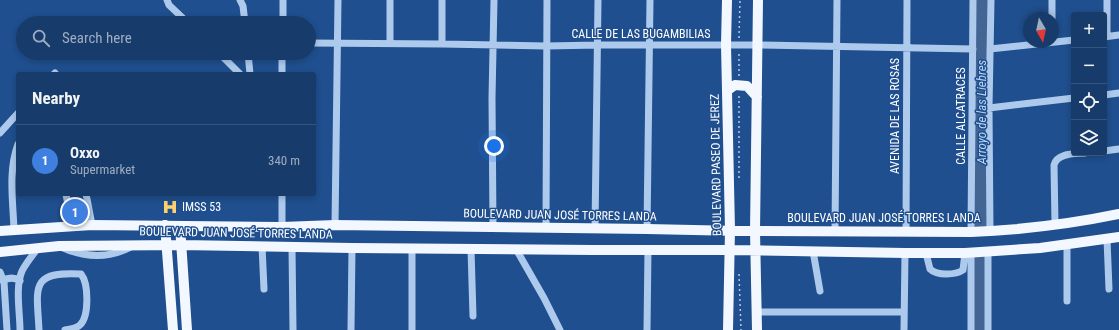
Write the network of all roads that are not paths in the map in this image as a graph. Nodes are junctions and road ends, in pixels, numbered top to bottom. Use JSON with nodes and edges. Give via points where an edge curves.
{"nodes":[{"id":1,"x":167,"y":0,"type":"edge"},
{"id":2,"x":240,"y":0,"type":"edge"},
{"id":3,"x":283,"y":0,"type":"edge"},
{"id":4,"x":338,"y":0,"type":"edge"},
{"id":5,"x":390,"y":0,"type":"edge"},
{"id":6,"x":442,"y":0,"type":"edge"},
{"id":7,"x":494,"y":0,"type":"edge"},
{"id":8,"x":547,"y":0,"type":"edge"},
{"id":9,"x":598,"y":0,"type":"edge"},
{"id":10,"x":650,"y":0,"type":"edge"},
{"id":11,"x":727,"y":0,"type":"edge"},
{"id":12,"x":758,"y":0,"type":"edge"},
{"id":13,"x":837,"y":0,"type":"edge"},
{"id":14,"x":907,"y":0,"type":"edge"},
{"id":15,"x":973,"y":0,"type":"edge"},
{"id":16,"x":991,"y":0,"type":"edge"},
{"id":17,"x":1052,"y":0,"type":"edge"},
{"id":18,"x":1107,"y":0,"type":"edge"},
{"id":19,"x":1052,"y":12,"type":"edge"},
{"id":20,"x":1106,"y":12,"type":"edge"},
{"id":21,"x":181,"y":16,"type":"edge"},
{"id":22,"x":244,"y":16,"type":"edge"},
{"id":23,"x":282,"y":16,"type":"edge"},
{"id":24,"x":1119,"y":35,"type":"edge"},
{"id":25,"x":1107,"y":36,"type":"edge"},
{"id":26,"x":1071,"y":40,"type":"edge"},
{"id":27,"x":1059,"y":41,"type":"edge"},
{"id":28,"x":316,"y":43,"type":"edge"},
{"id":29,"x":338,"y":43,"type":"junction"},
{"id":30,"x":390,"y":43,"type":"junction"},
{"id":31,"x":442,"y":44,"type":"junction"},
{"id":32,"x":598,"y":44,"type":"junction"},
{"id":33,"x":494,"y":45,"type":"junction"},
{"id":34,"x":649,"y":45,"type":"junction"},
{"id":35,"x":726,"y":45,"type":"junction"},
{"id":36,"x":758,"y":45,"type":"junction"},
{"id":37,"x":1023,"y":45,"type":"edge"},
{"id":38,"x":546,"y":46,"type":"junction"},
{"id":39,"x":837,"y":48,"type":"junction"},
{"id":40,"x":907,"y":48,"type":"junction"},
{"id":41,"x":973,"y":49,"type":"junction"},
{"id":42,"x":990,"y":49,"type":"junction"},
{"id":43,"x":225,"y":60,"type":"edge"},
{"id":44,"x":249,"y":60,"type":"edge"},
{"id":45,"x":282,"y":60,"type":"edge"},
{"id":46,"x":238,"y":72,"type":"edge"},
{"id":47,"x":250,"y":72,"type":"edge"},
{"id":48,"x":282,"y":72,"type":"edge"},
{"id":49,"x":728,"y":90,"type":"junction"},
{"id":50,"x":1119,"y":93,"type":"edge"},
{"id":51,"x":1107,"y":95,"type":"edge"},
{"id":52,"x":757,"y":97,"type":"junction"},
{"id":53,"x":1071,"y":98,"type":"edge"},
{"id":54,"x":989,"y":108,"type":"junction"},
{"id":55,"x":16,"y":115,"type":"edge"},
{"id":56,"x":0,"y":133,"type":"edge"},
{"id":57,"x":1119,"y":149,"type":"edge"},
{"id":58,"x":16,"y":150,"type":"edge"},
{"id":59,"x":1107,"y":151,"type":"edge"},
{"id":60,"x":1071,"y":155,"type":"edge"},
{"id":61,"x":15,"y":179,"type":"edge"},
{"id":62,"x":66,"y":196,"type":"edge"},
{"id":63,"x":86,"y":196,"type":"edge"},
{"id":64,"x":282,"y":196,"type":"edge"},
{"id":65,"x":1119,"y":214,"type":"edge"},
{"id":66,"x":1055,"y":224,"type":"junction"},
{"id":67,"x":92,"y":225,"type":"junction"},
{"id":68,"x":165,"y":225,"type":"junction"},
{"id":69,"x":335,"y":225,"type":"junction"},
{"id":70,"x":72,"y":226,"type":"junction"},
{"id":71,"x":180,"y":226,"type":"junction"},
{"id":72,"x":282,"y":226,"type":"junction"},
{"id":73,"x":493,"y":227,"type":"junction"},
{"id":74,"x":546,"y":228,"type":"junction"},
{"id":75,"x":595,"y":228,"type":"junction"},
{"id":76,"x":647,"y":229,"type":"junction"},
{"id":77,"x":14,"y":230,"type":"junction"},
{"id":78,"x":730,"y":230,"type":"junction"},
{"id":79,"x":0,"y":231,"type":"edge"},
{"id":80,"x":756,"y":231,"type":"junction"},
{"id":81,"x":835,"y":232,"type":"junction"},
{"id":82,"x":906,"y":232,"type":"junction"},
{"id":83,"x":971,"y":232,"type":"junction"},
{"id":84,"x":990,"y":232,"type":"junction"},
{"id":85,"x":1119,"y":237,"type":"edge"},
{"id":86,"x":1107,"y":239,"type":"junction"},
{"id":87,"x":166,"y":245,"type":"junction"},
{"id":88,"x":181,"y":245,"type":"junction"},
{"id":89,"x":1067,"y":245,"type":"junction"},
{"id":90,"x":262,"y":246,"type":"junction"},
{"id":91,"x":292,"y":247,"type":"junction"},
{"id":92,"x":38,"y":248,"type":"junction"},
{"id":93,"x":352,"y":248,"type":"junction"},
{"id":94,"x":412,"y":248,"type":"junction"},
{"id":95,"x":471,"y":249,"type":"junction"},
{"id":96,"x":516,"y":249,"type":"junction"},
{"id":97,"x":648,"y":249,"type":"junction"},
{"id":98,"x":730,"y":250,"type":"junction"},
{"id":99,"x":756,"y":250,"type":"junction"},
{"id":100,"x":813,"y":251,"type":"junction"},
{"id":101,"x":988,"y":251,"type":"junction"},
{"id":102,"x":0,"y":252,"type":"edge"},
{"id":103,"x":905,"y":253,"type":"junction"},
{"id":104,"x":926,"y":253,"type":"junction"},
{"id":105,"x":968,"y":253,"type":"junction"},
{"id":106,"x":0,"y":272,"type":"edge"},
{"id":107,"x":3,"y":281,"type":"junction"},
{"id":108,"x":20,"y":281,"type":"junction"},
{"id":109,"x":264,"y":289,"type":"dead end"},
{"id":110,"x":1109,"y":289,"type":"dead end"},
{"id":111,"x":820,"y":291,"type":"dead end"},
{"id":112,"x":1067,"y":301,"type":"dead end"},
{"id":113,"x":757,"y":312,"type":"junction"},
{"id":114,"x":904,"y":312,"type":"junction"},
{"id":115,"x":473,"y":316,"type":"dead end"},
{"id":116,"x":7,"y":330,"type":"edge"},
{"id":117,"x":20,"y":330,"type":"edge"},
{"id":118,"x":39,"y":330,"type":"edge"},
{"id":119,"x":65,"y":330,"type":"edge"},
{"id":120,"x":173,"y":330,"type":"edge"},
{"id":121,"x":187,"y":330,"type":"edge"},
{"id":122,"x":293,"y":330,"type":"edge"},
{"id":123,"x":351,"y":330,"type":"edge"},
{"id":124,"x":412,"y":330,"type":"edge"},
{"id":125,"x":560,"y":330,"type":"edge"},
{"id":126,"x":647,"y":330,"type":"edge"},
{"id":127,"x":728,"y":330,"type":"edge"},
{"id":128,"x":757,"y":330,"type":"edge"},
{"id":129,"x":904,"y":330,"type":"edge"},
{"id":130,"x":971,"y":330,"type":"edge"},
{"id":131,"x":988,"y":330,"type":"edge"}],
"edges":[{"from":1,"to":21,"type":"street"},
{"from":2,"to":22,"type":"street"},
{"from":3,"to":23,"type":"street"},
{"from":4,"to":29,"type":"street"},
{"from":5,"to":30,"type":"street"},
{"from":6,"to":31,"type":"street"},
{"from":7,"to":33,"type":"street"},
{"from":8,"to":38,"type":"street"},
{"from":9,"to":32,"type":"street"},
{"from":10,"to":34,"type":"street"},
{"from":11,"to":35,"type":"main road","name":"BOULEVARD PASEO DE JEREZ"},
{"from":12,"to":36,"type":"main road"},
{"from":13,"to":39,"type":"street"},
{"from":14,"to":40,"type":"street","name":"AVENIDA DE LAS ROSAS"},
{"from":15,"to":41,"type":"street","name":"CALLE ALCATRACES"},
{"from":16,"to":42,"type":"street"},
{"from":17,"to":19,"type":"street"},
{"from":18,"to":20,"type":"street"},
{"from":24,"to":25,"type":"street"},
{"from":26,"to":27,"type":"street"},
{"from":28,"to":29,"type":"street","name":"CALLE DE LAS BUGAMBILIAS"},
{"from":29,"to":30,"type":"street","name":"CALLE DE LAS BUGAMBILIAS"},
{"from":29,"to":69,"type":"street"},
{"from":30,"to":31,"type":"street","name":"CALLE DE LAS BUGAMBILIAS"},
{"from":31,"to":33,"type":"street","name":"CALLE DE LAS BUGAMBILIAS"},
{"from":32,"to":34,"type":"street","name":"CALLE DE LAS BUGAMBILIAS"},
{"from":32,"to":38,"type":"street","name":"CALLE DE LAS BUGAMBILIAS"},
{"from":32,"to":75,"type":"street"},
{"from":33,"to":38,"type":"street","name":"CALLE DE LAS BUGAMBILIAS"},
{"from":33,"to":73,"type":"street"},
{"from":34,"to":35,"type":"street","name":"CALLE DE LAS BUGAMBILIAS"},
{"from":34,"to":76,"type":"street"},
{"from":35,"to":36,"type":"street","name":"CALLE DE LAS BUGAMBILIAS"},
{"from":35,"to":49,"type":"main road","name":"BOULEVARD PASEO DE JEREZ"},
{"from":36,"to":39,"type":"street","name":"CALLE DE LAS BUGAMBILIAS"},
{"from":36,"to":52,"type":"main road"},
{"from":37,"to":42,"type":"street"},
{"from":38,"to":74,"type":"street"},
{"from":39,"to":40,"type":"street","name":"CALLE DE LAS BUGAMBILIAS"},
{"from":39,"to":81,"type":"street"},
{"from":40,"to":41,"type":"street","name":"CALLE DE LAS BUGAMBILIAS"},
{"from":40,"to":82,"type":"street","name":"AVENIDA DE LAS ROSAS"},
{"from":41,"to":83,"type":"street","name":"CALLE ALCATRACES"},
{"from":42,"to":54,"type":"street"},
{"from":43,"to":46,"type":"street"},
{"from":44,"to":47,"type":"street"},
{"from":45,"to":48,"type":"street"},
{"from":49,"to":52,"type":"main road","via":[[739,84],[747,86]]},
{"from":49,"to":78,"type":"main road","name":"BOULEVARD PASEO DE JEREZ"},
{"from":50,"to":51,"type":"street"},
{"from":52,"to":80,"type":"main road"},
{"from":53,"to":54,"type":"street"},
{"from":54,"to":84,"type":"street"},
{"from":55,"to":56,"type":"street"},
{"from":57,"to":59,"type":"street"},
{"from":58,"to":61,"type":"street","via":[[13,160]]},
{"from":60,"to":66,"type":"street","via":[[1057,157],[1055,160]]},
{"from":61,"to":77,"type":"street"},
{"from":62,"to":70,"type":"street"},
{"from":63,"to":67,"type":"street"},
{"from":64,"to":72,"type":"street"},
{"from":65,"to":66,"type":"main road","name":"BOULEVARD JUAN JOSÉ TORRES LANDA"},
{"from":66,"to":84,"type":"main road","name":"BOULEVARD JUAN JOSÉ TORRES LANDA"},
{"from":67,"to":68,"type":"main road","name":"BOULEVARD JUAN JOSÉ TORRES LANDA"},
{"from":67,"to":70,"type":"main road","name":"BOULEVARD JUAN JOSÉ TORRES LANDA"},
{"from":68,"to":71,"type":"main road","name":"BOULEVARD JUAN JOSÉ TORRES LANDA"},
{"from":68,"to":87,"type":"main road"},
{"from":69,"to":72,"type":"main road","name":"BOULEVARD JUAN JOSÉ TORRES LANDA"},
{"from":69,"to":73,"type":"main road","name":"BOULEVARD JUAN JOSÉ TORRES LANDA"},
{"from":70,"to":77,"type":"main road","name":"BOULEVARD JUAN JOSÉ TORRES LANDA"},
{"from":71,"to":72,"type":"main road","name":"BOULEVARD JUAN JOSÉ TORRES LANDA"},
{"from":71,"to":88,"type":"main road"},
{"from":73,"to":74,"type":"main road","name":"BOULEVARD JUAN JOSÉ TORRES LANDA"},
{"from":74,"to":75,"type":"main road","name":"BOULEVARD JUAN JOSÉ TORRES LANDA"},
{"from":75,"to":76,"type":"main road","name":"BOULEVARD JUAN JOSÉ TORRES LANDA"},
{"from":76,"to":78,"type":"main road","name":"BOULEVARD JUAN JOSÉ TORRES LANDA"},
{"from":77,"to":79,"type":"main road","name":"BOULEVARD JUAN JOSÉ TORRES LANDA"},
{"from":78,"to":80,"type":"main road","name":"BOULEVARD JUAN JOSÉ TORRES LANDA"},
{"from":78,"to":98,"type":"main road","name":"BOULEVARD PASEO DE JEREZ"},
{"from":80,"to":81,"type":"main road","name":"BOULEVARD JUAN JOSÉ TORRES LANDA"},
{"from":80,"to":99,"type":"main road"},
{"from":81,"to":82,"type":"main road","name":"BOULEVARD JUAN JOSÉ TORRES LANDA"},
{"from":82,"to":83,"type":"main road","name":"BOULEVARD JUAN JOSÉ TORRES LANDA"},
{"from":83,"to":84,"type":"main road","name":"BOULEVARD JUAN JOSÉ TORRES LANDA"},
{"from":85,"to":86,"type":"main road","name":"BOULEVARD JUAN JOSÉ TORRES LANDA"},
{"from":86,"to":89,"type":"main road","name":"BOULEVARD JUAN JOSÉ TORRES LANDA"},
{"from":86,"to":110,"type":"street"},
{"from":87,"to":88,"type":"main road","name":"BOULEVARD JUAN JOSÉ TORRES LANDA"},
{"from":87,"to":92,"type":"main road","name":"BOULEVARD JUAN JOSÉ TORRES LANDA"},
{"from":87,"to":120,"type":"main road"},
{"from":88,"to":90,"type":"main road","name":"BOULEVARD JUAN JOSÉ TORRES LANDA"},
{"from":88,"to":121,"type":"main road"},
{"from":89,"to":101,"type":"main road","name":"BOULEVARD JUAN JOSÉ TORRES LANDA"},
{"from":89,"to":112,"type":"street"},
{"from":90,"to":91,"type":"main road","name":"BOULEVARD JUAN JOSÉ TORRES LANDA"},
{"from":90,"to":109,"type":"street"},
{"from":91,"to":93,"type":"main road","name":"BOULEVARD JUAN JOSÉ TORRES LANDA"},
{"from":91,"to":122,"type":"street"},
{"from":92,"to":102,"type":"main road","name":"BOULEVARD JUAN JOSÉ TORRES LANDA"},
{"from":92,"to":108,"type":"street","via":[[22,272]]},
{"from":93,"to":94,"type":"main road","name":"BOULEVARD JUAN JOSÉ TORRES LANDA"},
{"from":93,"to":123,"type":"street"},
{"from":94,"to":95,"type":"main road","name":"BOULEVARD JUAN JOSÉ TORRES LANDA"},
{"from":94,"to":124,"type":"street"},
{"from":95,"to":96,"type":"main road","name":"BOULEVARD JUAN JOSÉ TORRES LANDA"},
{"from":95,"to":115,"type":"street"},
{"from":96,"to":97,"type":"main road","name":"BOULEVARD JUAN JOSÉ TORRES LANDA"},
{"from":96,"to":125,"type":"street"},
{"from":97,"to":98,"type":"main road","name":"BOULEVARD JUAN JOSÉ TORRES LANDA"},
{"from":97,"to":126,"type":"street"},
{"from":98,"to":99,"type":"main road","name":"BOULEVARD JUAN JOSÉ TORRES LANDA"},
{"from":98,"to":127,"type":"main road","name":"BOULEVARD PASEO DE JEREZ"},
{"from":99,"to":100,"type":"main road","name":"BOULEVARD JUAN JOSÉ TORRES LANDA"},
{"from":99,"to":113,"type":"main road"},
{"from":100,"to":103,"type":"main road","name":"BOULEVARD JUAN JOSÉ TORRES LANDA"},
{"from":100,"to":111,"type":"street"},
{"from":101,"to":105,"type":"main road","name":"BOULEVARD JUAN JOSÉ TORRES LANDA"},
{"from":101,"to":131,"type":"street"},
{"from":103,"to":104,"type":"main road","name":"BOULEVARD JUAN JOSÉ TORRES LANDA"},
{"from":103,"to":114,"type":"street"},
{"from":104,"to":105,"type":"main road","name":"BOULEVARD JUAN JOSÉ TORRES LANDA"},
{"from":104,"to":105,"type":"street","via":[[930,269],[937,273],[956,273],[963,270]]},
{"from":105,"to":130,"type":"street"},
{"from":106,"to":107,"type":"street"},
{"from":107,"to":108,"type":"street","via":[[13,278]]},
{"from":107,"to":116,"type":"street"},
{"from":108,"to":117,"type":"street"},
{"from":113,"to":114,"type":"street"},
{"from":113,"to":128,"type":"main road"},
{"from":114,"to":129,"type":"street"},
{"from":118,"to":119,"type":"street","via":[[38,292],[42,281],[50,276],[81,274],[86,290],[85,314],[79,326]]}]}
